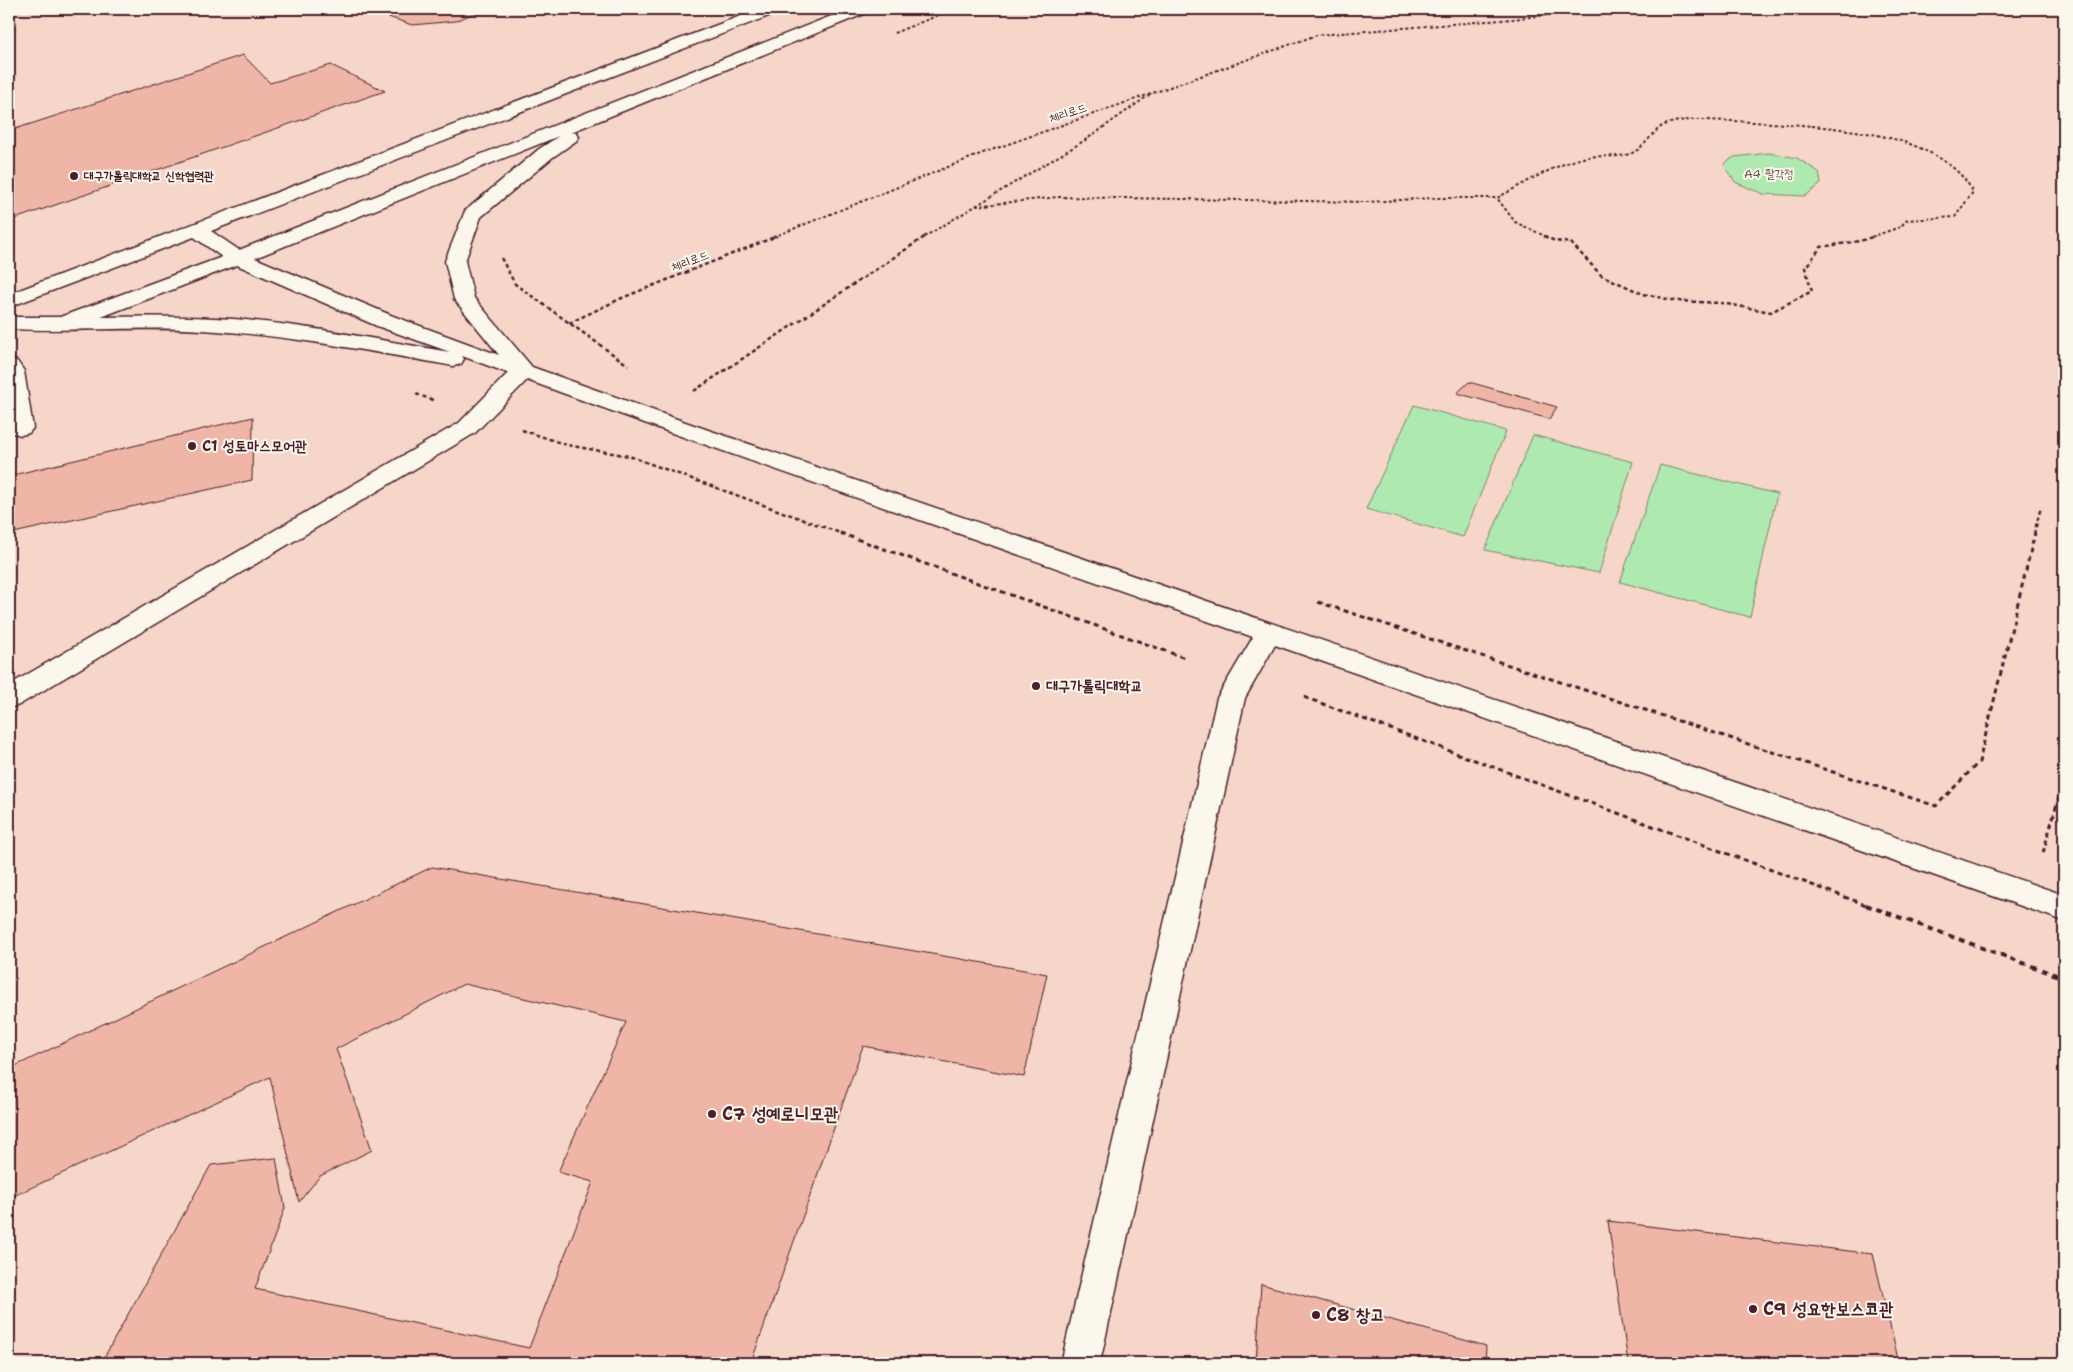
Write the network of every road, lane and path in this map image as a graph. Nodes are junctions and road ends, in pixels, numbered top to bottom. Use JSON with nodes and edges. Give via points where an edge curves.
{"nodes":[{"id":1,"x":773,"y":9,"type":"edge"},
{"id":2,"x":863,"y":9,"type":"edge"},
{"id":3,"x":954,"y":9,"type":"edge"},
{"id":4,"x":1595,"y":9,"type":"edge"},
{"id":5,"x":891,"y":34,"type":"dead end"},
{"id":6,"x":1154,"y":91,"type":"junction"},
{"id":7,"x":615,"y":107,"type":"junction"},
{"id":8,"x":441,"y":136,"type":"junction"},
{"id":9,"x":450,"y":173,"type":"junction"},
{"id":10,"x":1497,"y":198,"type":"junction"},
{"id":11,"x":974,"y":206,"type":"junction"},
{"id":12,"x":196,"y":229,"type":"junction"},
{"id":13,"x":499,"y":255,"type":"dead end"},
{"id":14,"x":236,"y":258,"type":"junction"},
{"id":15,"x":9,"y":301,"type":"edge"},
{"id":16,"x":569,"y":323,"type":"junction"},
{"id":17,"x":9,"y":324,"type":"edge"},
{"id":18,"x":59,"y":325,"type":"junction"},
{"id":19,"x":9,"y":366,"type":"edge"},
{"id":20,"x":629,"y":366,"type":"dead end"},
{"id":21,"x":524,"y":371,"type":"junction"},
{"id":22,"x":408,"y":392,"type":"dead end"},
{"id":23,"x":697,"y":397,"type":"dead end"},
{"id":24,"x":480,"y":416,"type":"junction"},
{"id":25,"x":21,"y":428,"type":"dead end"},
{"id":26,"x":2042,"y":507,"type":"dead end"},
{"id":27,"x":1310,"y":600,"type":"dead end"},
{"id":28,"x":1269,"y":632,"type":"junction"},
{"id":29,"x":1185,"y":658,"type":"dead end"},
{"id":30,"x":1304,"y":697,"type":"dead end"},
{"id":31,"x":9,"y":698,"type":"edge"},
{"id":32,"x":2064,"y":779,"type":"edge"},
{"id":33,"x":2041,"y":858,"type":"dead end"},
{"id":34,"x":2064,"y":908,"type":"edge"},
{"id":35,"x":2064,"y":978,"type":"edge"},
{"id":36,"x":1080,"y":1363,"type":"edge"}],
"edges":[{"from":1,"to":8,"type":"lane"},
{"from":2,"to":7,"type":"lane"},
{"from":3,"to":5,"type":"path"},
{"from":4,"to":6,"type":"path","name":"체리로드","via":[[1513,19],[1317,34]]},
{"from":6,"to":11,"type":"path","via":[[1125,116]]},
{"from":6,"to":16,"type":"path","name":"체리로드","via":[[983,153],[622,298]]},
{"from":7,"to":9,"type":"lane"},
{"from":7,"to":21,"type":"lane","via":[[546,153],[472,216],[456,261],[464,299]]},
{"from":8,"to":9,"type":"lane"},
{"from":8,"to":12,"type":"lane"},
{"from":9,"to":14,"type":"lane"},
{"from":10,"to":10,"type":"path","via":[[1515,222],[1555,241],[1571,243],[1602,275],[1643,294],[1772,312],[1812,291],[1805,268],[1821,247],[1860,241],[1900,227],[1907,220],[1955,217],[1974,192],[1961,174],[1933,155],[1895,139],[1829,129],[1696,120],[1666,124],[1632,153],[1583,158]]},
{"from":10,"to":11,"type":"path","via":[[1368,202],[1058,197]]},
{"from":11,"to":23,"type":"path","via":[[869,272],[690,394]]},
{"from":12,"to":14,"type":"lane"},
{"from":12,"to":15,"type":"lane"},
{"from":13,"to":16,"type":"path","via":[[515,284]]},
{"from":14,"to":18,"type":"lane"},
{"from":14,"to":21,"type":"lane","via":[[385,321]]},
{"from":16,"to":20,"type":"path"},
{"from":17,"to":18,"type":"lane"},
{"from":18,"to":21,"type":"lane","via":[[165,322],[284,331]]},
{"from":19,"to":25,"type":"lane","via":[[14,371]]},
{"from":21,"to":24,"type":"lane"},
{"from":21,"to":28,"type":"lane"},
{"from":22,"to":24,"type":"path"},
{"from":24,"to":29,"type":"path","via":[[567,445],[629,456]]},
{"from":24,"to":31,"type":"lane","via":[[467,428]]},
{"from":26,"to":27,"type":"path","via":[[1979,762],[1936,806]]},
{"from":28,"to":34,"type":"lane"},
{"from":28,"to":36,"type":"lane","via":[[1231,698]]},
{"from":30,"to":35,"type":"path"},
{"from":32,"to":33,"type":"path"}]}
